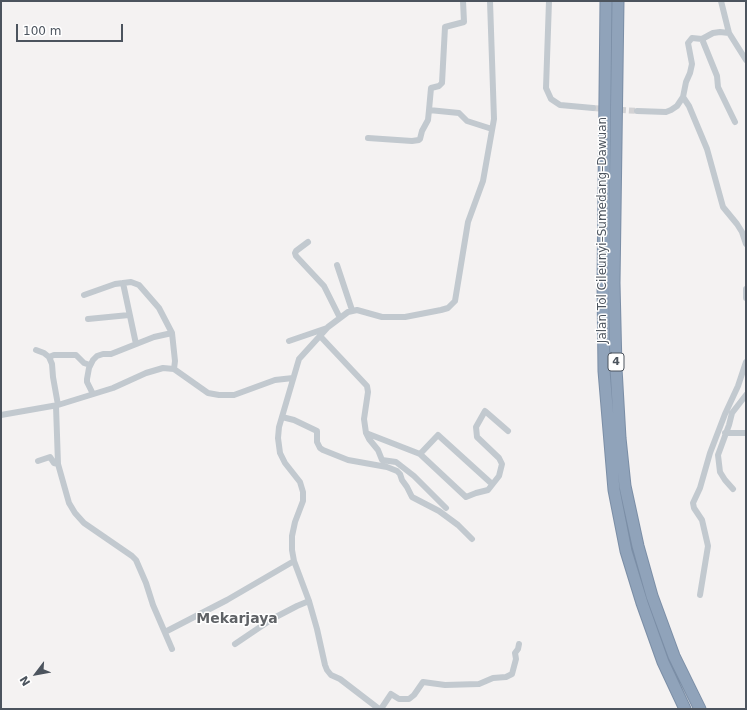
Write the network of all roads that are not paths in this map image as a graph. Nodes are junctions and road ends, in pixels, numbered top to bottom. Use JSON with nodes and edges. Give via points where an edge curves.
{"nodes":[{"id":1,"x":462,"y":1,"type":"edge"},
{"id":2,"x":490,"y":1,"type":"edge"},
{"id":3,"x":549,"y":1,"type":"edge"},
{"id":4,"x":606,"y":1,"type":"edge"},
{"id":5,"x":618,"y":1,"type":"edge"},
{"id":6,"x":721,"y":1,"type":"edge"},
{"id":7,"x":729,"y":33,"type":"junction"},
{"id":8,"x":702,"y":39,"type":"junction"},
{"id":9,"x":746,"y":60,"type":"edge"},
{"id":10,"x":684,"y":97,"type":"junction"},
{"id":11,"x":593,"y":108,"type":"tunnel mouth"},
{"id":12,"x":429,"y":110,"type":"junction"},
{"id":13,"x":637,"y":111,"type":"tunnel mouth"},
{"id":14,"x":735,"y":122,"type":"dead end"},
{"id":15,"x":492,"y":129,"type":"junction"},
{"id":16,"x":368,"y":138,"type":"dead end"},
{"id":17,"x":308,"y":242,"type":"dead end"},
{"id":18,"x":746,"y":244,"type":"edge"},
{"id":19,"x":337,"y":265,"type":"dead end"},
{"id":20,"x":123,"y":283,"type":"junction"},
{"id":21,"x":746,"y":289,"type":"edge"},
{"id":22,"x":84,"y":295,"type":"dead end"},
{"id":23,"x":746,"y":298,"type":"edge"},
{"id":24,"x":352,"y":310,"type":"junction"},
{"id":25,"x":129,"y":315,"type":"junction"},
{"id":26,"x":340,"y":318,"type":"junction"},
{"id":27,"x":88,"y":319,"type":"dead end"},
{"id":28,"x":328,"y":327,"type":"junction"},
{"id":29,"x":172,"y":333,"type":"junction"},
{"id":30,"x":320,"y":336,"type":"junction"},
{"id":31,"x":289,"y":341,"type":"dead end"},
{"id":32,"x":136,"y":344,"type":"junction"},
{"id":33,"x":36,"y":350,"type":"dead end"},
{"id":34,"x":49,"y":357,"type":"junction"},
{"id":35,"x":746,"y":362,"type":"edge"},
{"id":36,"x":90,"y":366,"type":"junction"},
{"id":37,"x":174,"y":369,"type":"junction"},
{"id":38,"x":293,"y":378,"type":"junction"},
{"id":39,"x":93,"y":394,"type":"junction"},
{"id":40,"x":746,"y":395,"type":"edge"},
{"id":41,"x":57,"y":406,"type":"junction"},
{"id":42,"x":1,"y":415,"type":"edge"},
{"id":43,"x":282,"y":417,"type":"junction"},
{"id":44,"x":508,"y":431,"type":"dead end"},
{"id":45,"x":366,"y":433,"type":"junction"},
{"id":46,"x":746,"y":433,"type":"edge"},
{"id":47,"x":725,"y":434,"type":"junction"},
{"id":48,"x":420,"y":454,"type":"junction"},
{"id":49,"x":38,"y":461,"type":"dead end"},
{"id":50,"x":58,"y":464,"type":"junction"},
{"id":51,"x":492,"y":484,"type":"junction"},
{"id":52,"x":733,"y":489,"type":"dead end"},
{"id":53,"x":446,"y":508,"type":"dead end"},
{"id":54,"x":472,"y":539,"type":"dead end"},
{"id":55,"x":294,"y":561,"type":"junction"},
{"id":56,"x":700,"y":595,"type":"dead end"},
{"id":57,"x":309,"y":601,"type":"junction"},
{"id":58,"x":165,"y":632,"type":"junction"},
{"id":59,"x":235,"y":644,"type":"dead end"},
{"id":60,"x":518,"y":644,"type":"dead end"},
{"id":61,"x":172,"y":650,"type":"dead end"},
{"id":62,"x":380,"y":709,"type":"edge"},
{"id":63,"x":685,"y":709,"type":"edge"},
{"id":64,"x":700,"y":709,"type":"edge"}],
"edges":[{"from":1,"to":12,"type":"street","via":[[464,22],[445,27],[442,83],[430,88]]},
{"from":2,"to":15,"type":"street","via":[[494,119]]},
{"from":3,"to":11,"type":"street","via":[[546,88],[551,99],[560,105]]},
{"from":4,"to":63,"type":"highway","name":"Jalan Tol Cileunyi–Sumedang–Dawuan","number":"4","via":[[604,371],[614,490],[626,551],[642,603],[663,662]]},
{"from":5,"to":64,"type":"highway","name":"Jalan Tol Cileunyi–Sumedang–Dawuan","number":"4","via":[[614,299],[616,376],[625,486],[652,596],[674,656]]},
{"from":6,"to":7,"type":"street"},
{"from":7,"to":8,"type":"street","via":[[717,32]]},
{"from":7,"to":9,"type":"street"},
{"from":8,"to":10,"type":"street","via":[[692,38],[689,41],[692,64]]},
{"from":8,"to":14,"type":"street","via":[[718,76],[720,91]]},
{"from":10,"to":13,"type":"street","via":[[677,106],[666,112]]},
{"from":10,"to":18,"type":"street","via":[[707,149],[722,207],[737,224]]},
{"from":12,"to":15,"type":"street","via":[[459,113],[467,121]]},
{"from":12,"to":16,"type":"street","via":[[428,120],[419,140]]},
{"from":15,"to":24,"type":"street","via":[[481,186],[468,222],[454,303],[441,310],[393,318]]},
{"from":17,"to":26,"type":"street","via":[[295,252],[296,256],[324,286]]},
{"from":19,"to":24,"type":"street"},
{"from":20,"to":22,"type":"street"},
{"from":20,"to":25,"type":"street"},
{"from":20,"to":29,"type":"street","via":[[139,285],[159,308]]},
{"from":21,"to":23,"type":"street"},
{"from":24,"to":26,"type":"street"},
{"from":25,"to":27,"type":"street"},
{"from":25,"to":32,"type":"street"},
{"from":26,"to":28,"type":"street"},
{"from":28,"to":30,"type":"street"},
{"from":28,"to":31,"type":"street"},
{"from":29,"to":32,"type":"street"},
{"from":29,"to":37,"type":"street"},
{"from":30,"to":38,"type":"street","via":[[299,359]]},
{"from":30,"to":45,"type":"street","via":[[367,386],[364,419]]},
{"from":32,"to":36,"type":"street","via":[[97,356]]},
{"from":33,"to":34,"type":"street"},
{"from":34,"to":36,"type":"street","via":[[76,355]]},
{"from":34,"to":41,"type":"street"},
{"from":35,"to":56,"type":"street","via":[[693,503],[702,520],[708,546]]},
{"from":36,"to":39,"type":"street","via":[[87,382]]},
{"from":37,"to":38,"type":"street","via":[[208,393],[220,395],[234,395],[275,380]]},
{"from":37,"to":39,"type":"street","via":[[163,368],[146,373]]},
{"from":38,"to":43,"type":"street"},
{"from":39,"to":41,"type":"street"},
{"from":40,"to":47,"type":"street","via":[[732,413]]},
{"from":41,"to":42,"type":"street"},
{"from":41,"to":50,"type":"street"},
{"from":43,"to":54,"type":"street","via":[[317,431],[317,442],[323,450],[348,460],[397,471],[412,497],[439,511]]},
{"from":43,"to":55,"type":"street","via":[[278,438],[280,453],[300,482],[303,492],[303,501],[292,536]]},
{"from":44,"to":51,"type":"street","via":[[485,410],[476,427],[477,437],[502,464]]},
{"from":45,"to":48,"type":"street"},
{"from":45,"to":53,"type":"street","via":[[382,460],[396,462]]},
{"from":46,"to":47,"type":"street"},
{"from":47,"to":52,"type":"street","via":[[718,455],[718,468]]},
{"from":48,"to":51,"type":"street","via":[[466,497],[488,490]]},
{"from":48,"to":51,"type":"street","via":[[438,434]]},
{"from":49,"to":50,"type":"street","via":[[50,458]]},
{"from":50,"to":58,"type":"street","via":[[69,503],[75,513],[84,523],[136,560]]},
{"from":55,"to":57,"type":"street"},
{"from":55,"to":58,"type":"street","via":[[228,600]]},
{"from":57,"to":59,"type":"street","via":[[272,619]]},
{"from":57,"to":62,"type":"street","via":[[327,670]]},
{"from":58,"to":61,"type":"street"},
{"from":60,"to":62,"type":"street","via":[[512,674],[506,677],[493,678],[480,684],[445,685],[423,682],[409,699],[399,699],[392,694]]}]}
